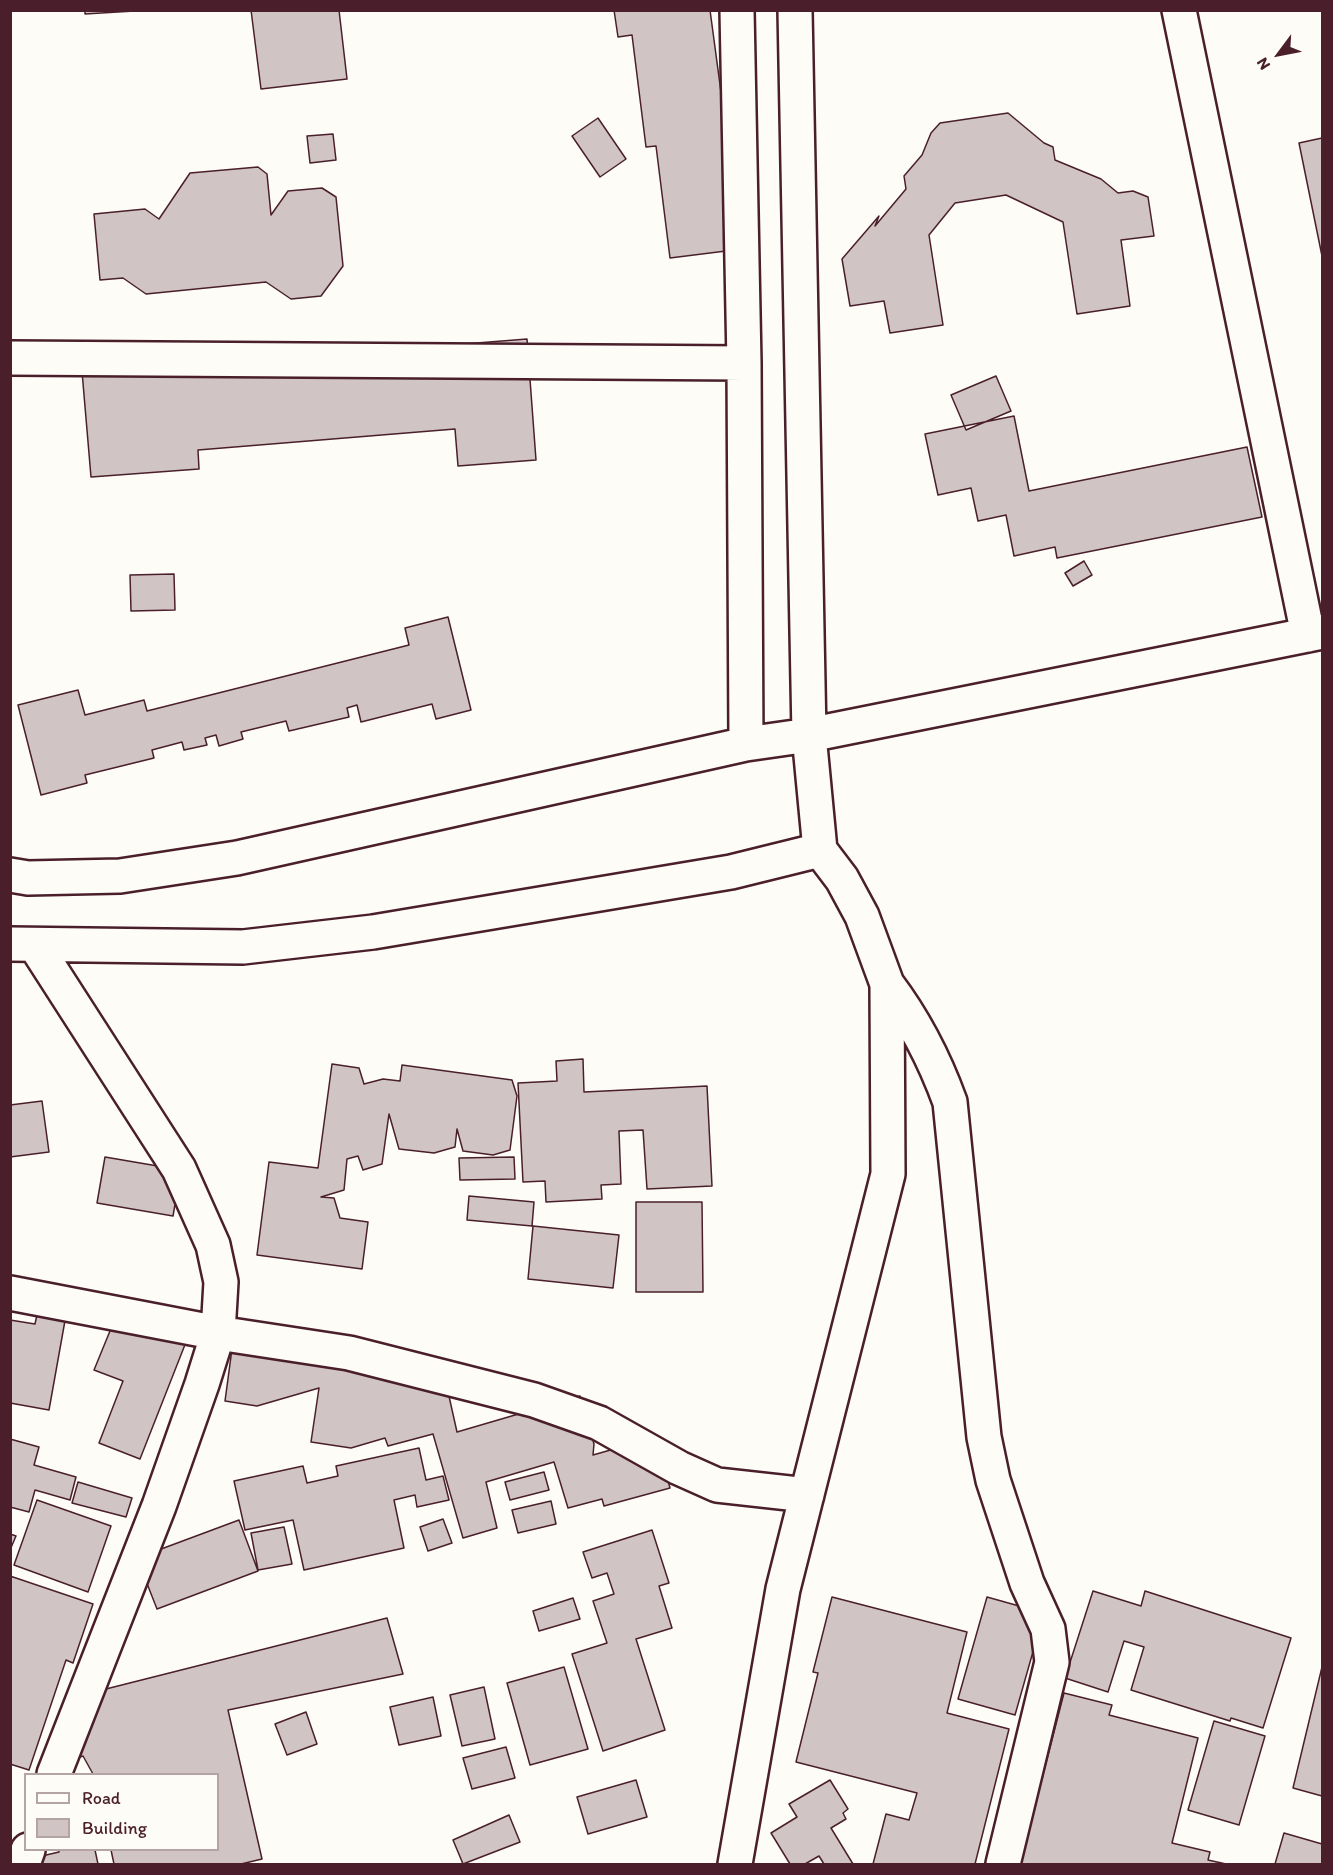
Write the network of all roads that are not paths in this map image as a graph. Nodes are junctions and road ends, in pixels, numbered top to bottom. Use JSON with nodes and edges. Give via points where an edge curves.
{"nodes":[{"id":1,"x":737,"y":10,"type":"edge"},
{"id":2,"x":795,"y":10,"type":"edge"},
{"id":3,"x":1179,"y":10,"type":"edge"},
{"id":4,"x":10,"y":358,"type":"edge"},
{"id":5,"x":744,"y":363,"type":"junction"},
{"id":6,"x":1315,"y":634,"type":"edge"},
{"id":7,"x":809,"y":735,"type":"junction"},
{"id":8,"x":746,"y":744,"type":"junction"},
{"id":9,"x":820,"y":850,"type":"junction"},
{"id":10,"x":10,"y":875,"type":"edge"},
{"id":11,"x":23,"y":945,"type":"edge"},
{"id":12,"x":887,"y":984,"type":"junction"},
{"id":13,"x":10,"y":1293,"type":"edge"},
{"id":14,"x":218,"y":1332,"type":"junction"},
{"id":15,"x":807,"y":1495,"type":"junction"},
{"id":16,"x":54,"y":1773,"type":"edge"},
{"id":17,"x":735,"y":1864,"type":"edge"},
{"id":18,"x":1003,"y":1864,"type":"edge"}],
"edges":[{"from":1,"to":5,"type":"street"},
{"from":2,"to":7,"type":"street"},
{"from":3,"to":6,"type":"street"},
{"from":4,"to":5,"type":"street"},
{"from":5,"to":8,"type":"street"},
{"from":6,"to":7,"type":"street"},
{"from":7,"to":8,"type":"street"},
{"from":7,"to":9,"type":"street"},
{"from":8,"to":10,"type":"street","via":[[237,858],[120,876]]},
{"from":9,"to":11,"type":"street","via":[[732,872],[374,932],[243,947]]},
{"from":9,"to":12,"type":"street","via":[[862,916]]},
{"from":11,"to":14,"type":"street","via":[[179,1169],[213,1245],[221,1282]]},
{"from":12,"to":15,"type":"street","via":[[888,1174]]},
{"from":12,"to":18,"type":"street","via":[[912,1017],[950,1102],[984,1437],[993,1480],[1027,1583],[1048,1629],[1052,1662]]},
{"from":13,"to":14,"type":"street"},
{"from":14,"to":15,"type":"street","via":[[349,1353],[534,1400],[599,1423],[717,1485]]},
{"from":14,"to":16,"type":"street","via":[[159,1506]]},
{"from":15,"to":17,"type":"street","via":[[783,1589]]}]}
